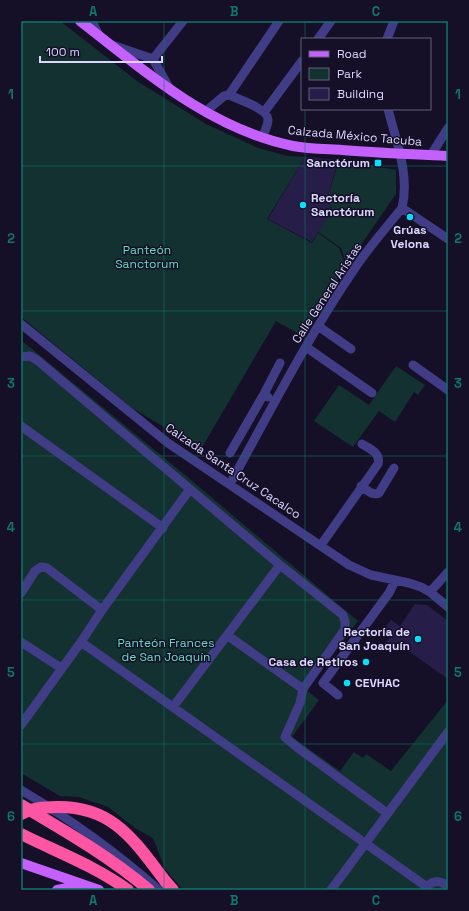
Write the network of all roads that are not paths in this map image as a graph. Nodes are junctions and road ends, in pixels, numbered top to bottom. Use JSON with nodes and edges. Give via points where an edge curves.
{"nodes":[{"id":1,"x":80,"y":21,"type":"edge"},
{"id":2,"x":92,"y":21,"type":"edge"},
{"id":3,"x":183,"y":21,"type":"edge"},
{"id":4,"x":279,"y":21,"type":"edge"},
{"id":5,"x":331,"y":21,"type":"edge"},
{"id":6,"x":394,"y":21,"type":"edge"},
{"id":7,"x":319,"y":38,"type":"edge"},
{"id":8,"x":387,"y":38,"type":"edge"},
{"id":9,"x":103,"y":40,"type":"junction"},
{"id":10,"x":153,"y":59,"type":"junction"},
{"id":11,"x":301,"y":62,"type":"edge"},
{"id":12,"x":171,"y":91,"type":"junction"},
{"id":13,"x":229,"y":95,"type":"junction"},
{"id":14,"x":388,"y":110,"type":"edge"},
{"id":15,"x":265,"y":111,"type":"junction"},
{"id":16,"x":204,"y":112,"type":"junction"},
{"id":17,"x":448,"y":128,"type":"edge"},
{"id":18,"x":262,"y":138,"type":"junction"},
{"id":19,"x":399,"y":155,"type":"junction"},
{"id":20,"x":431,"y":155,"type":"junction"},
{"id":21,"x":448,"y":156,"type":"edge"},
{"id":22,"x":402,"y":208,"type":"junction"},
{"id":23,"x":448,"y":239,"type":"edge"},
{"id":24,"x":21,"y":324,"type":"edge"},
{"id":25,"x":318,"y":326,"type":"junction"},
{"id":26,"x":306,"y":347,"type":"junction"},
{"id":27,"x":351,"y":348,"type":"dead end"},
{"id":28,"x":21,"y":357,"type":"edge"},
{"id":29,"x":280,"y":363,"type":"dead end"},
{"id":30,"x":413,"y":366,"type":"dead end"},
{"id":31,"x":448,"y":390,"type":"edge"},
{"id":32,"x":372,"y":393,"type":"dead end"},
{"id":33,"x":264,"y":394,"type":"junction"},
{"id":34,"x":275,"y":403,"type":"junction"},
{"id":35,"x":21,"y":426,"type":"edge"},
{"id":36,"x":362,"y":444,"type":"dead end"},
{"id":37,"x":230,"y":453,"type":"dead end"},
{"id":38,"x":394,"y":468,"type":"dead end"},
{"id":39,"x":230,"y":484,"type":"junction"},
{"id":40,"x":362,"y":486,"type":"junction"},
{"id":41,"x":190,"y":489,"type":"junction"},
{"id":42,"x":163,"y":528,"type":"junction"},
{"id":43,"x":321,"y":545,"type":"junction"},
{"id":44,"x":280,"y":565,"type":"junction"},
{"id":45,"x":448,"y":572,"type":"edge"},
{"id":46,"x":395,"y":581,"type":"junction"},
{"id":47,"x":430,"y":592,"type":"junction"},
{"id":48,"x":21,"y":593,"type":"edge"},
{"id":49,"x":448,"y":607,"type":"edge"},
{"id":50,"x":102,"y":610,"type":"junction"},
{"id":51,"x":227,"y":635,"type":"junction"},
{"id":52,"x":21,"y":642,"type":"edge"},
{"id":53,"x":81,"y":642,"type":"junction"},
{"id":54,"x":62,"y":668,"type":"junction"},
{"id":55,"x":303,"y":689,"type":"junction"},
{"id":56,"x":338,"y":695,"type":"dead end"},
{"id":57,"x":173,"y":707,"type":"junction"},
{"id":58,"x":21,"y":725,"type":"edge"},
{"id":59,"x":448,"y":732,"type":"edge"},
{"id":60,"x":21,"y":790,"type":"edge"},
{"id":61,"x":21,"y":805,"type":"edge"},
{"id":62,"x":387,"y":813,"type":"junction"},
{"id":63,"x":21,"y":814,"type":"edge"},
{"id":64,"x":21,"y":834,"type":"edge"},
{"id":65,"x":364,"y":843,"type":"junction"},
{"id":66,"x":21,"y":863,"type":"edge"},
{"id":67,"x":447,"y":883,"type":"edge"},
{"id":68,"x":166,"y":887,"type":"edge"},
{"id":69,"x":97,"y":889,"type":"edge"},
{"id":70,"x":426,"y":889,"type":"edge"},
{"id":71,"x":57,"y":890,"type":"edge"},
{"id":72,"x":128,"y":890,"type":"edge"},
{"id":73,"x":149,"y":890,"type":"edge"},
{"id":74,"x":330,"y":890,"type":"edge"}],
"edges":[{"from":1,"to":9,"type":"main road","name":"Calzada México Tacuba"},
{"from":2,"to":9,"type":"street"},
{"from":3,"to":10,"type":"street"},
{"from":4,"to":13,"type":"street"},
{"from":5,"to":7,"type":"street"},
{"from":6,"to":8,"type":"street"},
{"from":9,"to":10,"type":"street"},
{"from":9,"to":12,"type":"main road","name":"Calzada México Tacuba"},
{"from":10,"to":12,"type":"street"},
{"from":11,"to":15,"type":"street"},
{"from":12,"to":16,"type":"main road","name":"Calzada México Tacuba"},
{"from":13,"to":15,"type":"street"},
{"from":13,"to":16,"type":"street"},
{"from":14,"to":19,"type":"street","name":"Calle General Aristas"},
{"from":15,"to":18,"type":"street","via":[[268,120]]},
{"from":16,"to":18,"type":"main road","name":"Calzada México Tacuba"},
{"from":17,"to":20,"type":"street"},
{"from":18,"to":19,"type":"main road","name":"Calzada México Tacuba","via":[[295,146]]},
{"from":19,"to":20,"type":"main road","name":"Calzada México Tacuba"},
{"from":19,"to":22,"type":"street","name":"Calle General Aristas","via":[[405,186]]},
{"from":20,"to":21,"type":"main road","name":"Calzada México Tacuba"},
{"from":22,"to":23,"type":"street"},
{"from":22,"to":25,"type":"street","name":"Calle General Aristas","via":[[356,267]]},
{"from":24,"to":39,"type":"street","name":"Calzada Santa Cruz Cacalco","via":[[168,443]]},
{"from":25,"to":26,"type":"street","name":"Calle General Aristas"},
{"from":25,"to":27,"type":"street"},
{"from":26,"to":32,"type":"street"},
{"from":26,"to":34,"type":"street","name":"Calle General Aristas"},
{"from":28,"to":41,"type":"street","via":[[30,356],[37,360]]},
{"from":29,"to":33,"type":"street"},
{"from":30,"to":31,"type":"street"},
{"from":33,"to":34,"type":"street"},
{"from":33,"to":37,"type":"street"},
{"from":34,"to":39,"type":"street","name":"Calle General Aristas"},
{"from":35,"to":42,"type":"street"},
{"from":36,"to":40,"type":"street","via":[[379,457],[378,464]]},
{"from":38,"to":40,"type":"street","via":[[379,493],[372,494]]},
{"from":39,"to":43,"type":"street","name":"Calzada Santa Cruz Cacalco"},
{"from":40,"to":43,"type":"street"},
{"from":41,"to":42,"type":"street"},
{"from":41,"to":44,"type":"street"},
{"from":42,"to":50,"type":"street"},
{"from":43,"to":46,"type":"street","name":"Calzada Santa Cruz Cacalco","via":[[360,570]]},
{"from":44,"to":51,"type":"street"},
{"from":44,"to":55,"type":"street","via":[[343,615],[345,622],[345,629]]},
{"from":45,"to":47,"type":"street"},
{"from":46,"to":47,"type":"street","name":"Calzada Santa Cruz Cacalco","via":[[409,583]]},
{"from":46,"to":56,"type":"street","via":[[389,594],[323,683]]},
{"from":47,"to":49,"type":"street","name":"Calzada Santa Cruz Cacalco"},
{"from":48,"to":50,"type":"street","via":[[36,571],[41,567],[46,568]]},
{"from":50,"to":53,"type":"street"},
{"from":51,"to":55,"type":"street"},
{"from":51,"to":57,"type":"street"},
{"from":52,"to":54,"type":"street"},
{"from":53,"to":54,"type":"street"},
{"from":53,"to":57,"type":"street"},
{"from":54,"to":58,"type":"street"},
{"from":55,"to":62,"type":"street","via":[[286,737]]},
{"from":57,"to":65,"type":"street"},
{"from":59,"to":62,"type":"street"},
{"from":60,"to":68,"type":"street","via":[[71,821],[133,867]]},
{"from":61,"to":73,"type":"highway","via":[[99,852]]},
{"from":62,"to":65,"type":"street"},
{"from":63,"to":68,"type":"highway","bridge":true,"via":[[44,807],[63,807],[86,810],[102,816],[133,840]]},
{"from":64,"to":72,"type":"highway","via":[[112,878]]},
{"from":65,"to":70,"type":"street"},
{"from":65,"to":74,"type":"street"},
{"from":66,"to":69,"type":"main road"},
{"from":67,"to":70,"type":"street","via":[[435,882]]},
{"from":69,"to":71,"type":"main road"}]}
